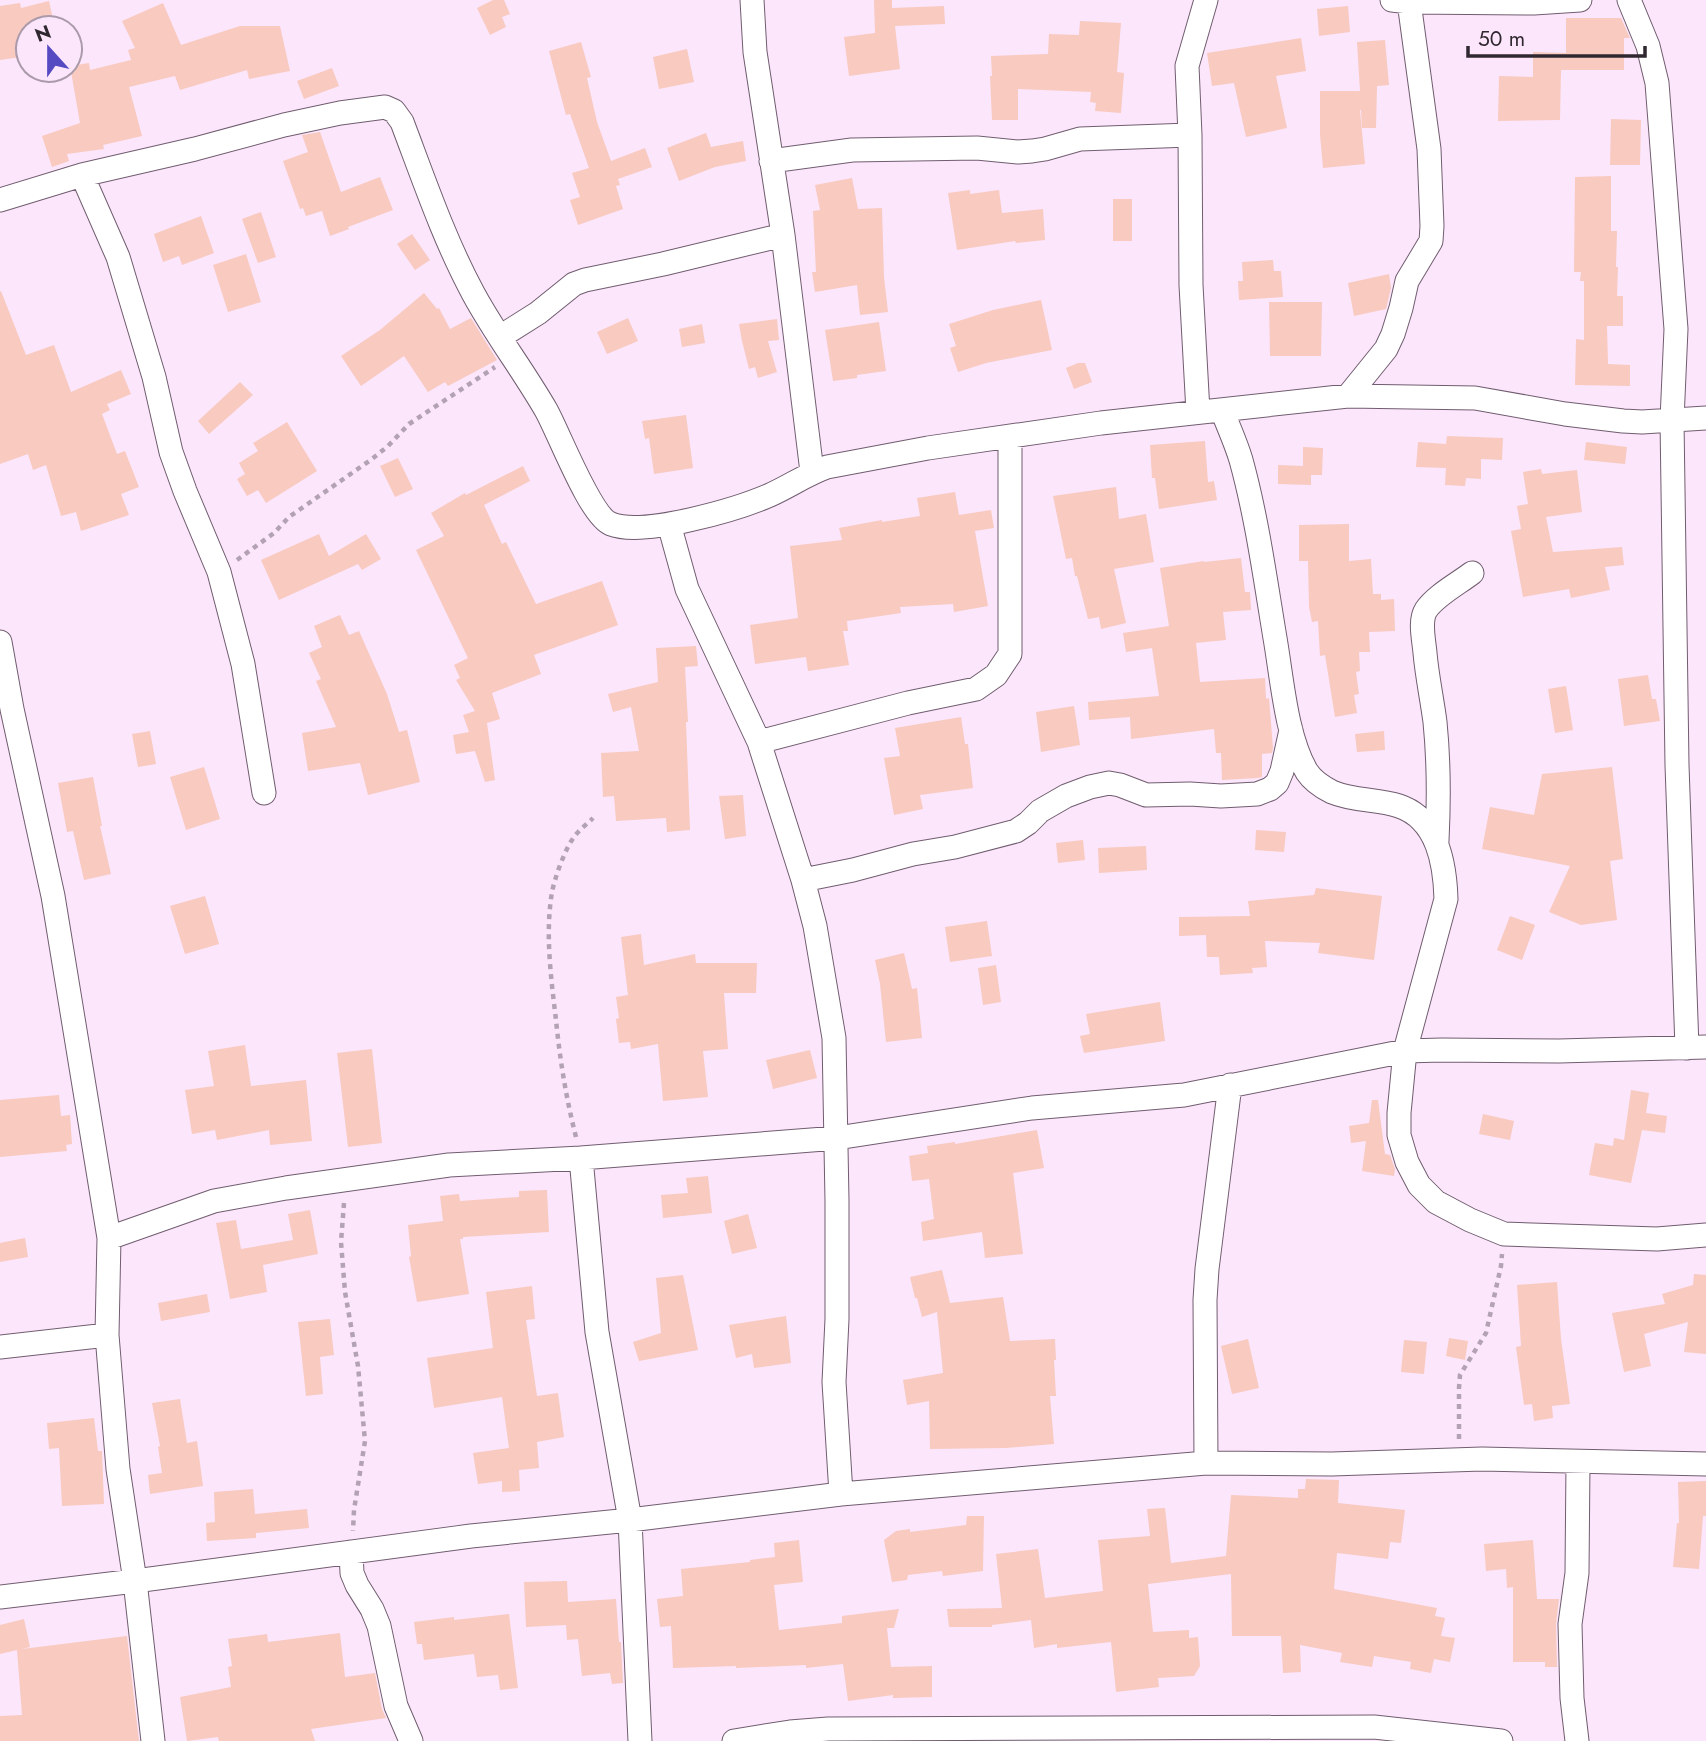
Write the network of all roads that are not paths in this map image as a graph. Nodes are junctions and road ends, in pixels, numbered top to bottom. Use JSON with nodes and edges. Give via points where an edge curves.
{"nodes":[{"id":1,"x":752,"y":0,"type":"edge"},
{"id":2,"x":1206,"y":0,"type":"edge"},
{"id":3,"x":1580,"y":0,"type":"edge"},
{"id":4,"x":1629,"y":0,"type":"edge"},
{"id":5,"x":1400,"y":1,"type":"edge"},
{"id":6,"x":1190,"y":135,"type":"junction"},
{"id":7,"x":771,"y":161,"type":"junction"},
{"id":8,"x":82,"y":175,"type":"junction"},
{"id":9,"x":0,"y":200,"type":"edge"},
{"id":10,"x":783,"y":235,"type":"junction"},
{"id":11,"x":505,"y":347,"type":"junction"},
{"id":12,"x":1349,"y":396,"type":"junction"},
{"id":13,"x":1222,"y":410,"type":"junction"},
{"id":14,"x":1198,"y":412,"type":"junction"},
{"id":15,"x":1706,"y":418,"type":"edge"},
{"id":16,"x":1672,"y":420,"type":"junction"},
{"id":17,"x":1010,"y":436,"type":"junction"},
{"id":18,"x":812,"y":472,"type":"junction"},
{"id":19,"x":669,"y":524,"type":"junction"},
{"id":20,"x":1472,"y":573,"type":"dead end"},
{"id":21,"x":0,"y":642,"type":"edge"},
{"id":22,"x":6,"y":709,"type":"edge"},
{"id":23,"x":1291,"y":730,"type":"junction"},
{"id":24,"x":759,"y":742,"type":"junction"},
{"id":25,"x":264,"y":793,"type":"dead end"},
{"id":26,"x":1437,"y":841,"type":"junction"},
{"id":27,"x":803,"y":880,"type":"junction"},
{"id":28,"x":1697,"y":1047,"type":"edge"},
{"id":29,"x":1405,"y":1051,"type":"junction"},
{"id":30,"x":1230,"y":1085,"type":"junction"},
{"id":31,"x":837,"y":1139,"type":"junction"},
{"id":32,"x":582,"y":1158,"type":"junction"},
{"id":33,"x":1706,"y":1235,"type":"edge"},
{"id":34,"x":109,"y":1238,"type":"junction"},
{"id":35,"x":107,"y":1335,"type":"junction"},
{"id":36,"x":0,"y":1347,"type":"edge"},
{"id":37,"x":1578,"y":1462,"type":"junction"},
{"id":38,"x":1206,"y":1463,"type":"junction"},
{"id":39,"x":1706,"y":1464,"type":"edge"},
{"id":40,"x":841,"y":1494,"type":"junction"},
{"id":41,"x":630,"y":1520,"type":"junction"},
{"id":42,"x":351,"y":1552,"type":"junction"},
{"id":43,"x":135,"y":1581,"type":"junction"},
{"id":44,"x":0,"y":1597,"type":"edge"},
{"id":45,"x":1373,"y":1734,"type":"edge"},
{"id":46,"x":153,"y":1741,"type":"edge"},
{"id":47,"x":411,"y":1741,"type":"edge"},
{"id":48,"x":640,"y":1741,"type":"edge"},
{"id":49,"x":734,"y":1741,"type":"edge"},
{"id":50,"x":1501,"y":1741,"type":"edge"},
{"id":51,"x":1577,"y":1741,"type":"edge"}],
"edges":[{"from":1,"to":7,"type":"street"},
{"from":2,"to":6,"type":"street","via":[[1188,66]]},
{"from":3,"to":5,"type":"street"},
{"from":4,"to":16,"type":"street","via":[[1657,83],[1676,329]]},
{"from":5,"to":12,"type":"street","via":[[1429,149],[1431,241],[1407,281],[1386,349]]},
{"from":6,"to":7,"type":"street","via":[[1080,139],[1018,152],[977,148],[852,150]]},
{"from":6,"to":14,"type":"street"},
{"from":7,"to":10,"type":"street"},
{"from":8,"to":9,"type":"street"},
{"from":8,"to":11,"type":"street","via":[[284,125],[385,107],[402,122],[449,245]]},
{"from":8,"to":25,"type":"street","via":[[118,257],[171,452],[219,572],[243,664]]},
{"from":10,"to":11,"type":"street","via":[[574,284]]},
{"from":10,"to":18,"type":"street"},
{"from":11,"to":19,"type":"street","via":[[547,411],[587,494],[609,524]]},
{"from":12,"to":13,"type":"street"},
{"from":12,"to":16,"type":"street","via":[[1475,398],[1623,421]]},
{"from":13,"to":14,"type":"street"},
{"from":13,"to":23,"type":"street","via":[[1240,458],[1257,530]]},
{"from":14,"to":17,"type":"street"},
{"from":15,"to":16,"type":"street"},
{"from":16,"to":28,"type":"street","via":[[1677,765]]},
{"from":17,"to":18,"type":"street"},
{"from":17,"to":24,"type":"street","via":[[1010,654],[996,675],[976,689]]},
{"from":18,"to":19,"type":"street","via":[[770,495]]},
{"from":19,"to":24,"type":"street","via":[[687,589]]},
{"from":20,"to":26,"type":"street","via":[[1439,597],[1422,621],[1439,773]]},
{"from":21,"to":22,"type":"street"},
{"from":22,"to":34,"type":"street","via":[[53,896]]},
{"from":23,"to":26,"type":"street","via":[[1306,770],[1318,784],[1350,798],[1401,807],[1420,818]]},
{"from":23,"to":27,"type":"street","via":[[1277,782],[1257,794],[1146,795],[1110,783],[1057,801],[1016,831]]},
{"from":24,"to":27,"type":"street"},
{"from":26,"to":29,"type":"street","via":[[1446,875],[1446,899]]},
{"from":27,"to":31,"type":"street","via":[[834,1038]]},
{"from":28,"to":29,"type":"street"},
{"from":29,"to":30,"type":"street"},
{"from":29,"to":33,"type":"street","via":[[1399,1135],[1419,1185],[1436,1202],[1504,1234],[1657,1239]]},
{"from":30,"to":31,"type":"street","via":[[1184,1095],[1032,1108]]},
{"from":30,"to":38,"type":"street","via":[[1205,1300]]},
{"from":31,"to":32,"type":"street"},
{"from":31,"to":40,"type":"street","via":[[834,1382]]},
{"from":32,"to":34,"type":"street","via":[[449,1165],[214,1200]]},
{"from":32,"to":41,"type":"street","via":[[597,1332]]},
{"from":34,"to":35,"type":"street"},
{"from":35,"to":36,"type":"street"},
{"from":35,"to":43,"type":"street","via":[[118,1469]]},
{"from":37,"to":38,"type":"street"},
{"from":37,"to":39,"type":"street"},
{"from":37,"to":51,"type":"street","via":[[1577,1573],[1570,1623]]},
{"from":38,"to":40,"type":"street"},
{"from":40,"to":41,"type":"street"},
{"from":41,"to":42,"type":"street"},
{"from":41,"to":48,"type":"street"},
{"from":42,"to":43,"type":"street"},
{"from":42,"to":47,"type":"street","via":[[352,1573],[379,1626],[396,1706]]},
{"from":43,"to":44,"type":"street"},
{"from":43,"to":46,"type":"street"},
{"from":45,"to":49,"type":"street","via":[[828,1729]]},
{"from":45,"to":50,"type":"street"}]}
